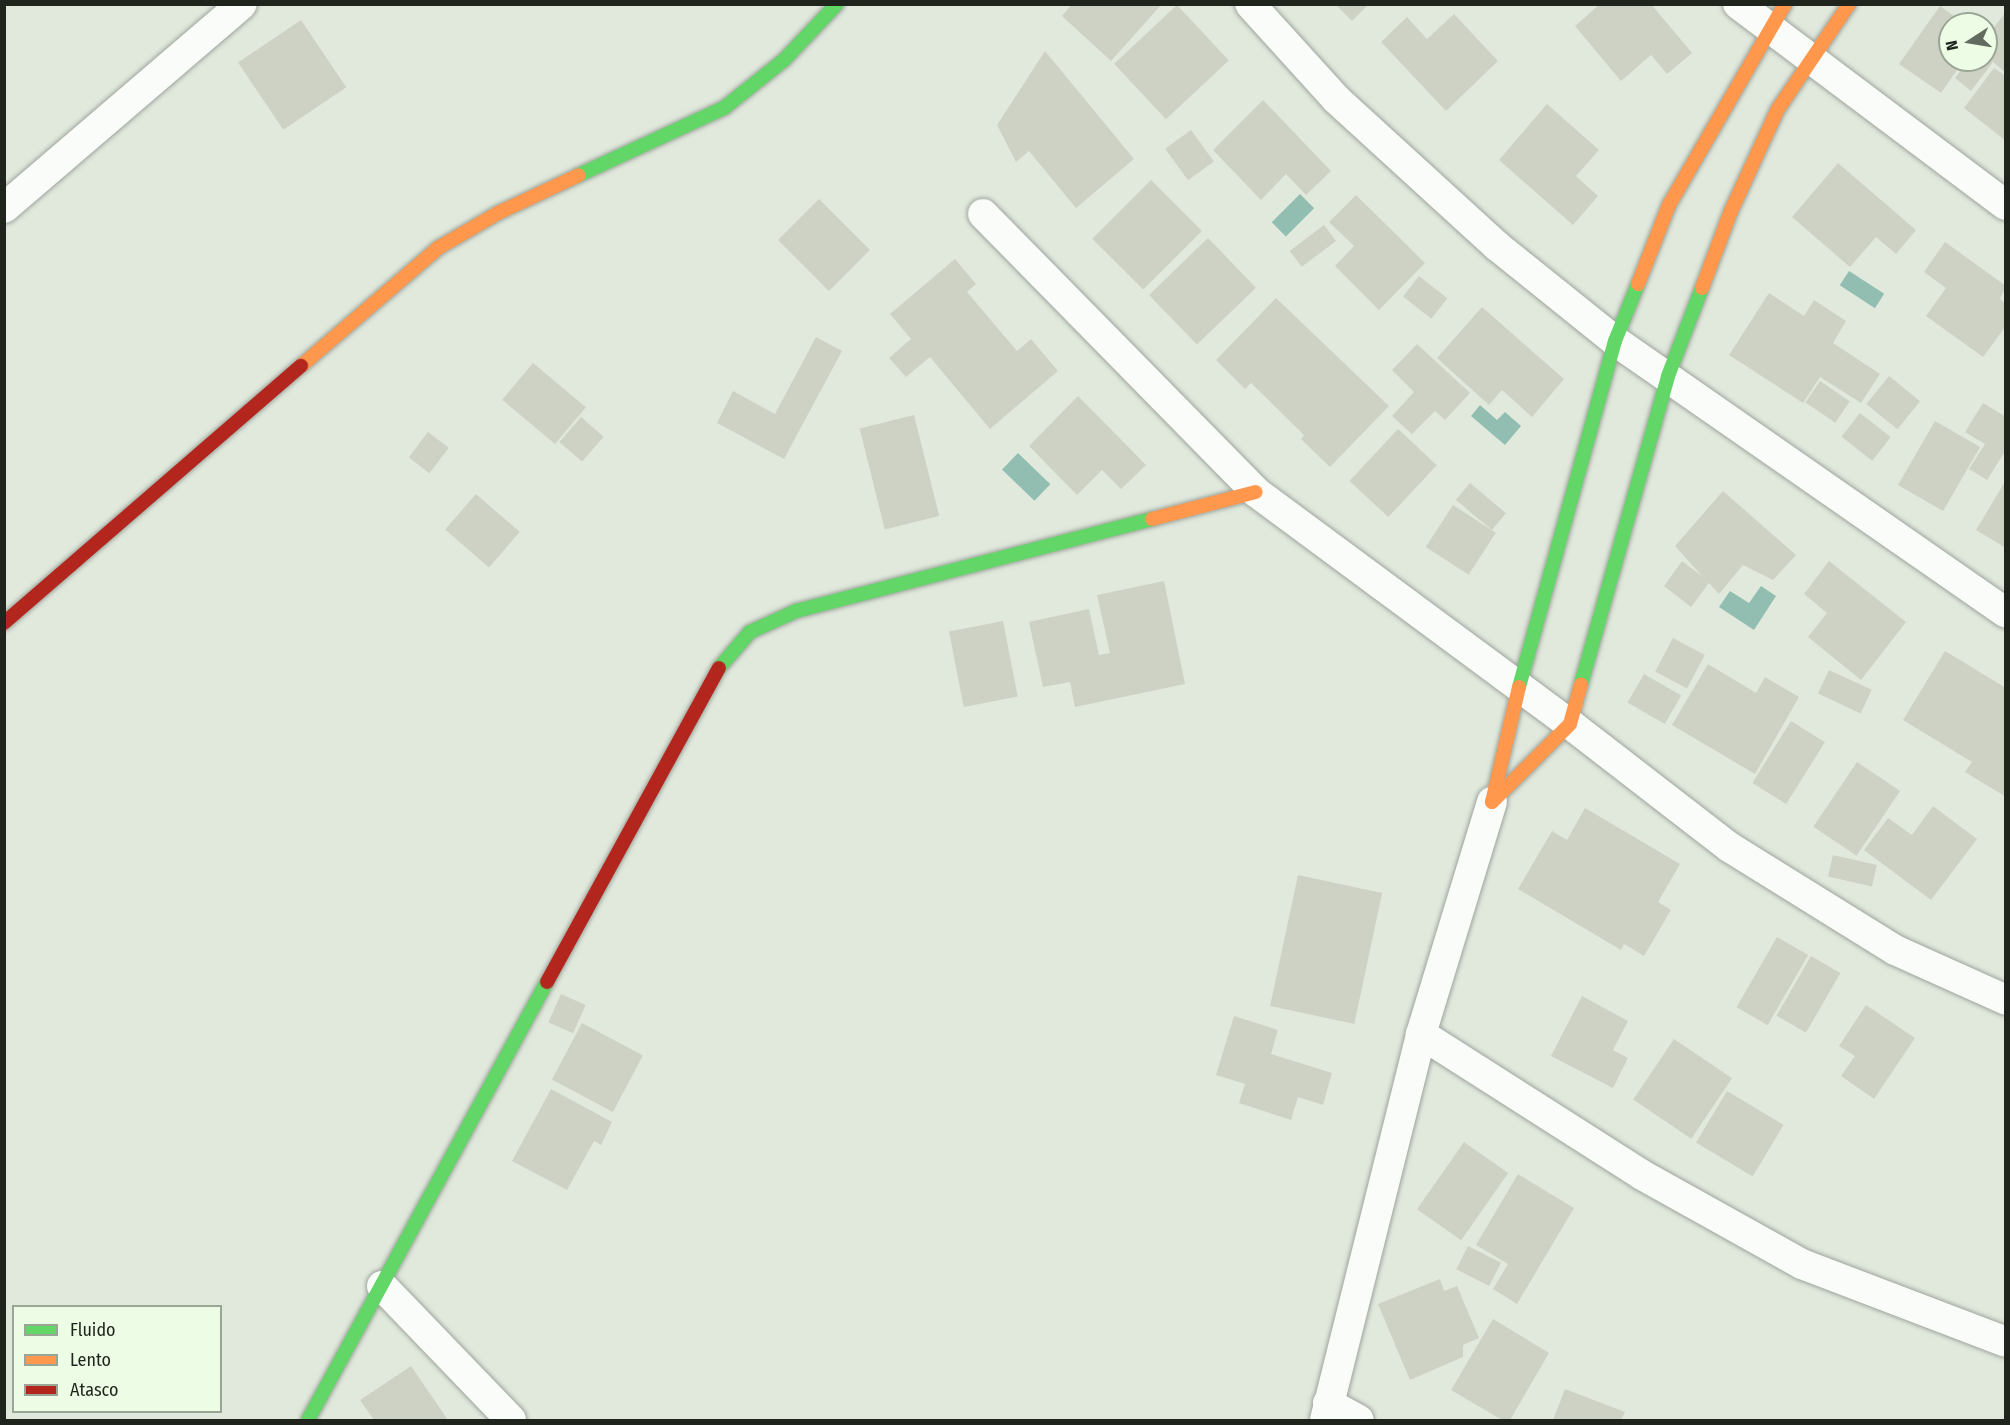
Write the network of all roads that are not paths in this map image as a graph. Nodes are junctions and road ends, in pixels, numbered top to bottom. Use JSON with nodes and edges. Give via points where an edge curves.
{"nodes":[{"id":1,"x":242,"y":4,"type":"edge"},
{"id":2,"x":837,"y":4,"type":"edge"},
{"id":3,"x":1250,"y":4,"type":"edge"},
{"id":4,"x":1738,"y":4,"type":"edge"},
{"id":5,"x":1785,"y":4,"type":"edge"},
{"id":6,"x":1849,"y":4,"type":"edge"},
{"id":7,"x":1768,"y":30,"type":"junction"},
{"id":8,"x":1809,"y":60,"type":"junction"},
{"id":9,"x":2006,"y":206,"type":"edge"},
{"id":10,"x":4,"y":208,"type":"edge"},
{"id":11,"x":983,"y":214,"type":"dead end"},
{"id":12,"x":1615,"y":341,"type":"junction"},
{"id":13,"x":1668,"y":376,"type":"junction"},
{"id":14,"x":1256,"y":492,"type":"junction"},
{"id":15,"x":2006,"y":613,"type":"edge"},
{"id":16,"x":4,"y":622,"type":"edge"},
{"id":17,"x":1519,"y":688,"type":"junction"},
{"id":18,"x":1570,"y":724,"type":"junction"},
{"id":19,"x":1492,"y":802,"type":"junction"},
{"id":20,"x":2006,"y":1000,"type":"edge"},
{"id":21,"x":1420,"y":1034,"type":"junction"},
{"id":22,"x":382,"y":1286,"type":"junction"},
{"id":23,"x":2006,"y":1342,"type":"edge"},
{"id":24,"x":1326,"y":1412,"type":"edge"},
{"id":25,"x":308,"y":1420,"type":"edge"},
{"id":26,"x":511,"y":1420,"type":"edge"},
{"id":27,"x":1359,"y":1420,"type":"edge"}],
"edges":[{"from":1,"to":10,"type":"street"},
{"from":2,"to":16,"type":"street","via":[[784,60],[724,108],[498,213],[438,248]]},
{"from":3,"to":12,"type":"street","via":[[1336,99],[1497,246]]},
{"from":4,"to":7,"type":"street"},
{"from":5,"to":7,"type":"street"},
{"from":6,"to":8,"type":"street"},
{"from":7,"to":8,"type":"street"},
{"from":7,"to":12,"type":"street","via":[[1669,206]]},
{"from":8,"to":9,"type":"street"},
{"from":8,"to":13,"type":"street","via":[[1778,109],[1731,211]]},
{"from":11,"to":14,"type":"street"},
{"from":12,"to":13,"type":"street"},
{"from":12,"to":17,"type":"street"},
{"from":13,"to":15,"type":"street"},
{"from":13,"to":18,"type":"street"},
{"from":14,"to":17,"type":"street"},
{"from":14,"to":22,"type":"street","via":[[796,611],[750,632],[719,668]]},
{"from":17,"to":18,"type":"street"},
{"from":17,"to":19,"type":"street"},
{"from":18,"to":19,"type":"street"},
{"from":18,"to":20,"type":"street","via":[[1729,847],[1895,951]]},
{"from":19,"to":21,"type":"street"},
{"from":21,"to":23,"type":"street","via":[[1642,1175],[1802,1264]]},
{"from":21,"to":24,"type":"street"},
{"from":22,"to":25,"type":"street"},
{"from":22,"to":26,"type":"street"},
{"from":24,"to":27,"type":"street"}]}
